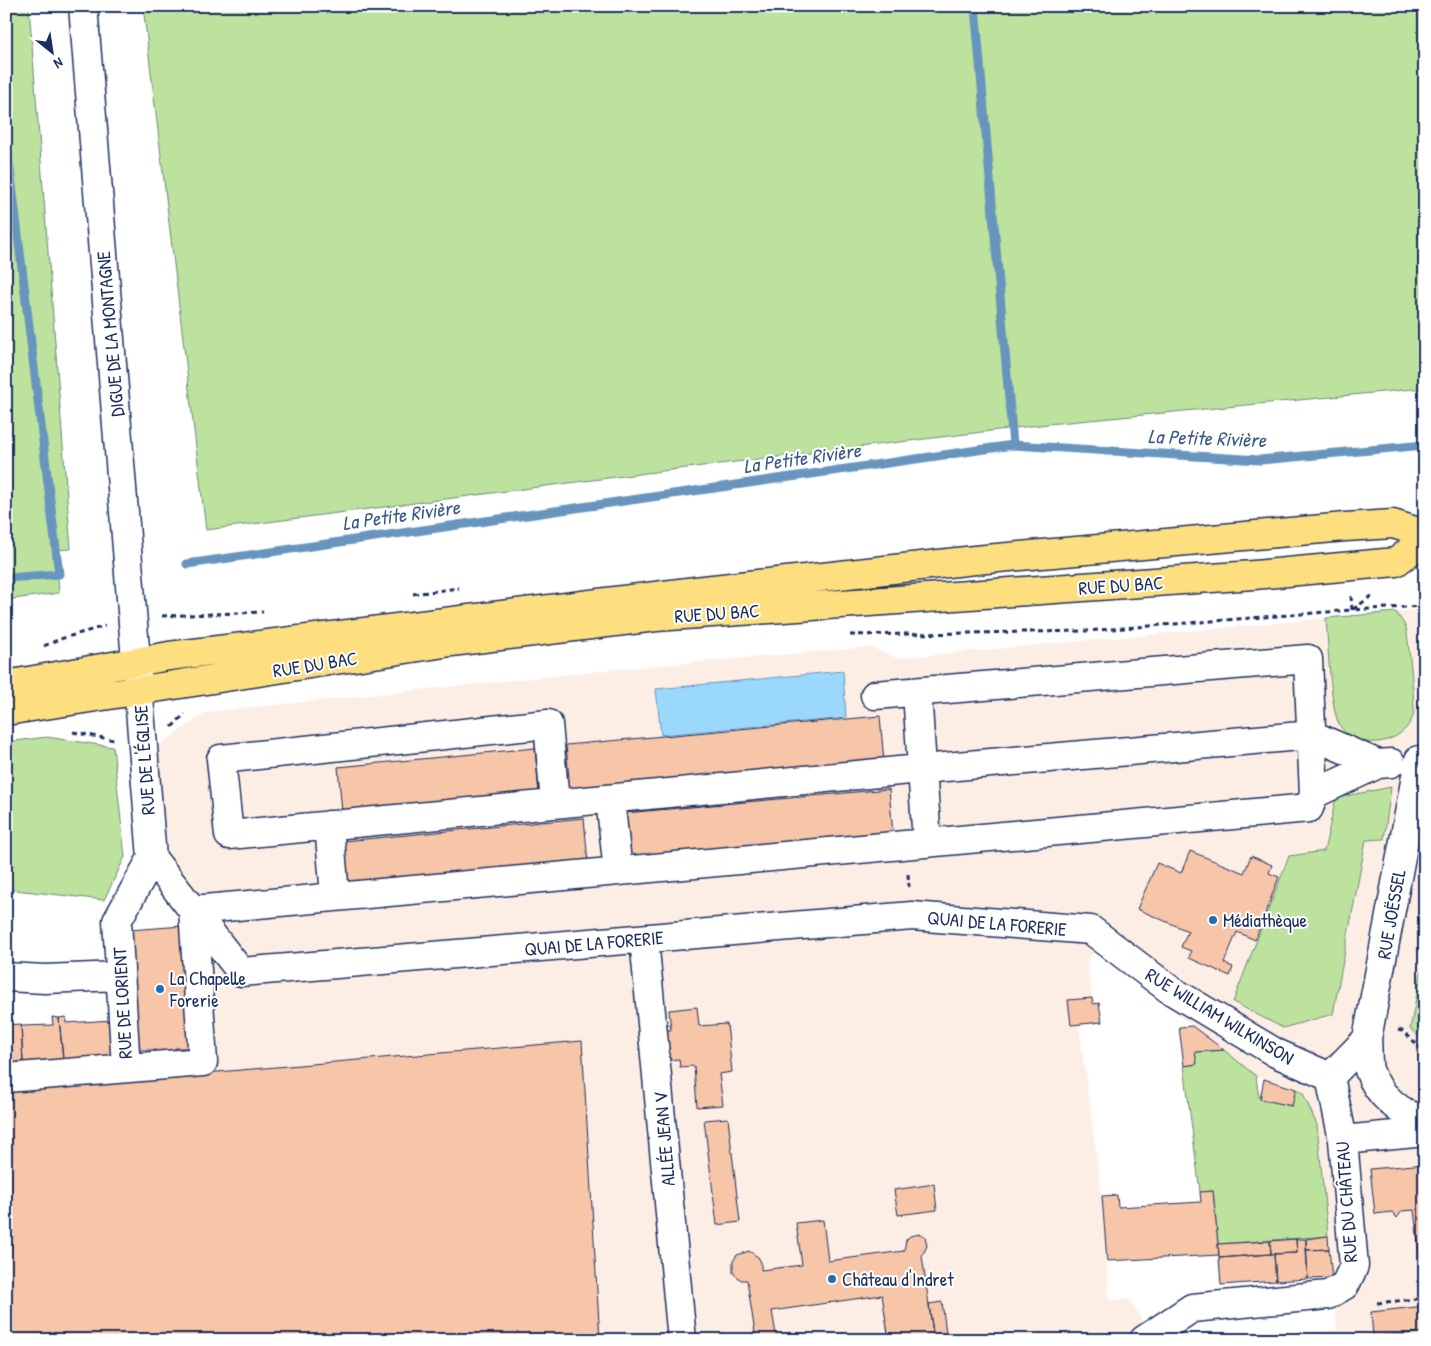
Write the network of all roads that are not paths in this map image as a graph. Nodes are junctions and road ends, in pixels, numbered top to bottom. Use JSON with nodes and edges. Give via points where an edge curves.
{"nodes":[{"id":1,"x":83,"y":6,"type":"edge"},
{"id":2,"x":1425,"y":534,"type":"edge"},
{"id":3,"x":1425,"y":540,"type":"edge"},
{"id":4,"x":136,"y":662,"type":"junction"},
{"id":5,"x":6,"y":685,"type":"edge"},
{"id":6,"x":139,"y":691,"type":"junction"},
{"id":7,"x":916,"y":692,"type":"junction"},
{"id":8,"x":875,"y":695,"type":"dead end"},
{"id":9,"x":6,"y":711,"type":"edge"},
{"id":10,"x":1312,"y":735,"type":"junction"},
{"id":11,"x":1422,"y":758,"type":"edge"},
{"id":12,"x":1378,"y":764,"type":"junction"},
{"id":13,"x":922,"y":769,"type":"junction"},
{"id":14,"x":1314,"y":794,"type":"junction"},
{"id":15,"x":610,"y":799,"type":"junction"},
{"id":16,"x":555,"y":803,"type":"junction"},
{"id":17,"x":329,"y":825,"type":"junction"},
{"id":18,"x":927,"y":843,"type":"junction"},
{"id":19,"x":152,"y":858,"type":"junction"},
{"id":20,"x":618,"y":871,"type":"junction"},
{"id":21,"x":335,"y":896,"type":"junction"},
{"id":22,"x":193,"y":910,"type":"junction"},
{"id":23,"x":1091,"y":930,"type":"joint"},
{"id":24,"x":644,"y":939,"type":"junction"},
{"id":25,"x":120,"y":976,"type":"junction"},
{"id":26,"x":6,"y":978,"type":"edge"},
{"id":27,"x":1367,"y":1038,"type":"junction"},
{"id":28,"x":126,"y":1068,"type":"junction"},
{"id":29,"x":1330,"y":1077,"type":"junction"},
{"id":30,"x":6,"y":1078,"type":"edge"},
{"id":31,"x":1425,"y":1121,"type":"edge"},
{"id":32,"x":1425,"y":1132,"type":"edge"},
{"id":33,"x":1343,"y":1140,"type":"junction"},
{"id":34,"x":1148,"y":1337,"type":"edge"},
{"id":35,"x":682,"y":1340,"type":"edge"}],
"edges":[{"from":1,"to":4,"type":"street","name":"DIGUE DE LA MONTAGNE"},
{"from":2,"to":4,"type":"main road","name":"RUE DU BAC","via":[[1393,524],[974,560],[521,612]]},
{"from":3,"to":6,"type":"main road","name":"RUE DU BAC","via":[[1396,562],[578,626],[451,642]]},
{"from":4,"to":5,"type":"main road","name":"RUE DU BAC"},
{"from":4,"to":6,"type":"street","name":"RUE DE L'ÉGLISE"},
{"from":6,"to":9,"type":"main road","name":"RUE DU BAC"},
{"from":6,"to":19,"type":"street","name":"RUE DE L'ÉGLISE"},
{"from":7,"to":8,"type":"street"},
{"from":7,"to":10,"type":"street","via":[[1308,658]]},
{"from":7,"to":13,"type":"street"},
{"from":10,"to":12,"type":"street"},
{"from":10,"to":13,"type":"street"},
{"from":10,"to":14,"type":"street"},
{"from":11,"to":12,"type":"street"},
{"from":11,"to":27,"type":"street","name":"RUE JOËSSEL"},
{"from":12,"to":14,"type":"street"},
{"from":13,"to":15,"type":"street"},
{"from":13,"to":18,"type":"street"},
{"from":14,"to":18,"type":"street","via":[[1309,808]]},
{"from":15,"to":16,"type":"street"},
{"from":15,"to":20,"type":"street"},
{"from":16,"to":17,"type":"street"},
{"from":16,"to":17,"type":"street","via":[[548,724],[221,759],[229,835]]},
{"from":17,"to":21,"type":"street"},
{"from":18,"to":20,"type":"street"},
{"from":19,"to":22,"type":"street","name":"QUAI DE LA FORERIE"},
{"from":19,"to":25,"type":"street","name":"RUE DE LORIENT","via":[[117,921]]},
{"from":20,"to":21,"type":"street"},
{"from":21,"to":22,"type":"street"},
{"from":22,"to":24,"type":"street","name":"QUAI DE LA FORERIE","via":[[241,972]]},
{"from":22,"to":28,"type":"street","via":[[203,1062]]},
{"from":23,"to":24,"type":"street","name":"QUAI DE LA FORERIE","via":[[912,916]]},
{"from":23,"to":29,"type":"street","name":"RUE WILLIAM WILKINSON","via":[[1169,989],[1276,1053]]},
{"from":24,"to":35,"type":"street","name":"ALLÉE JEAN V"},
{"from":25,"to":26,"type":"street","via":[[45,980]]},
{"from":25,"to":28,"type":"street","name":"RUE DE LORIENT"},
{"from":27,"to":29,"type":"street"},
{"from":27,"to":31,"type":"street","name":"RUE JOËSSEL","via":[[1369,1070],[1385,1098],[1415,1119]]},
{"from":28,"to":30,"type":"street","name":"RUE DE LORIENT"},
{"from":29,"to":33,"type":"street","name":"RUE DU CHÂTEAU"},
{"from":32,"to":33,"type":"street"},
{"from":33,"to":34,"type":"street","name":"RUE DU CHÂTEAU","via":[[1354,1266],[1346,1285],[1328,1295],[1192,1308]]}]}
